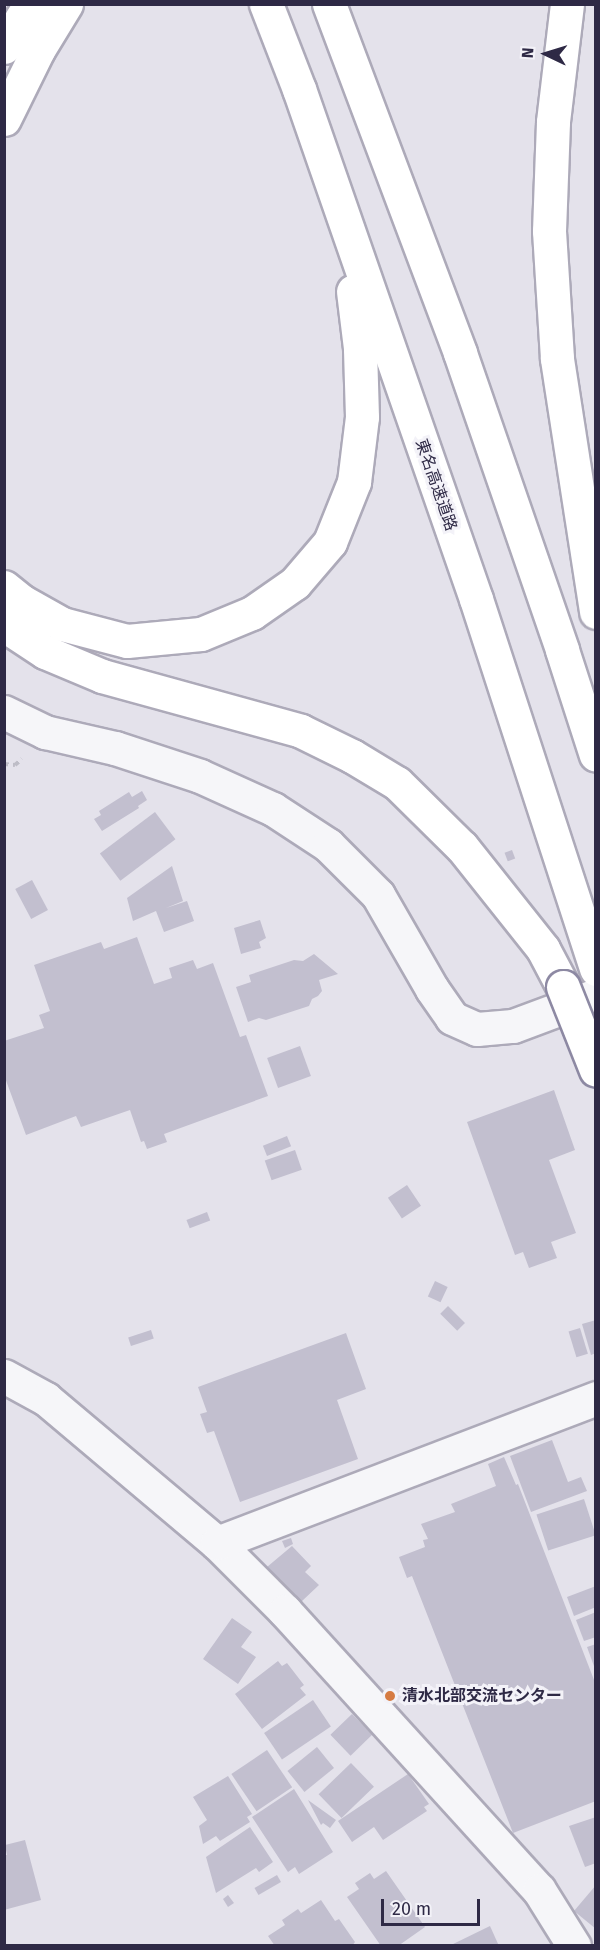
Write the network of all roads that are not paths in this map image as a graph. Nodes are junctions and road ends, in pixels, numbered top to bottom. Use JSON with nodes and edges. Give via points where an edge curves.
{"nodes":[{"id":1,"x":30,"y":4,"type":"edge"},
{"id":2,"x":66,"y":4,"type":"edge"},
{"id":3,"x":266,"y":4,"type":"edge"},
{"id":4,"x":329,"y":4,"type":"edge"},
{"id":5,"x":567,"y":4,"type":"edge"},
{"id":6,"x":4,"y":47,"type":"edge"},
{"id":7,"x":4,"y":119,"type":"edge"},
{"id":8,"x":346,"y":229,"type":"junction"},
{"id":9,"x":4,"y":588,"type":"edge"},
{"id":10,"x":596,"y":612,"type":"edge"},
{"id":11,"x":4,"y":625,"type":"edge"},
{"id":12,"x":4,"y":712,"type":"edge"},
{"id":13,"x":596,"y":755,"type":"edge"},
{"id":14,"x":595,"y":968,"type":"edge"},
{"id":15,"x":596,"y":995,"type":"edge"},
{"id":16,"x":596,"y":1070,"type":"edge"},
{"id":17,"x":4,"y":1376,"type":"edge"},
{"id":18,"x":593,"y":1408,"type":"edge"},
{"id":19,"x":217,"y":1543,"type":"junction"},
{"id":20,"x":574,"y":1946,"type":"edge"}],
"edges":[{"from":1,"to":6,"type":"highway"},
{"from":2,"to":7,"type":"highway"},
{"from":3,"to":8,"type":"highway","name":"東名高速道路"},
{"from":4,"to":13,"type":"highway","via":[[464,364]]},
{"from":5,"to":10,"type":"highway","via":[[554,122],[549,231],[557,358]]},
{"from":8,"to":9,"type":"highway","via":[[360,348],[362,417],[354,482],[330,542],[295,583],[252,613],[201,634],[127,641],[62,624]]},
{"from":8,"to":14,"type":"highway","name":"東名高速道路","via":[[476,599]]},
{"from":11,"to":16,"type":"highway","bridge":true,"via":[[45,652],[102,676],[301,731],[397,783],[462,847],[543,949],[563,987]]},
{"from":12,"to":15,"type":"street","via":[[45,732],[115,748],[200,776],[273,809],[328,846],[378,895],[452,1018],[477,1029],[513,1026]]},
{"from":17,"to":19,"type":"street","via":[[46,1399]]},
{"from":18,"to":19,"type":"street"},
{"from":19,"to":20,"type":"street","via":[[285,1611],[532,1882]]}]}
